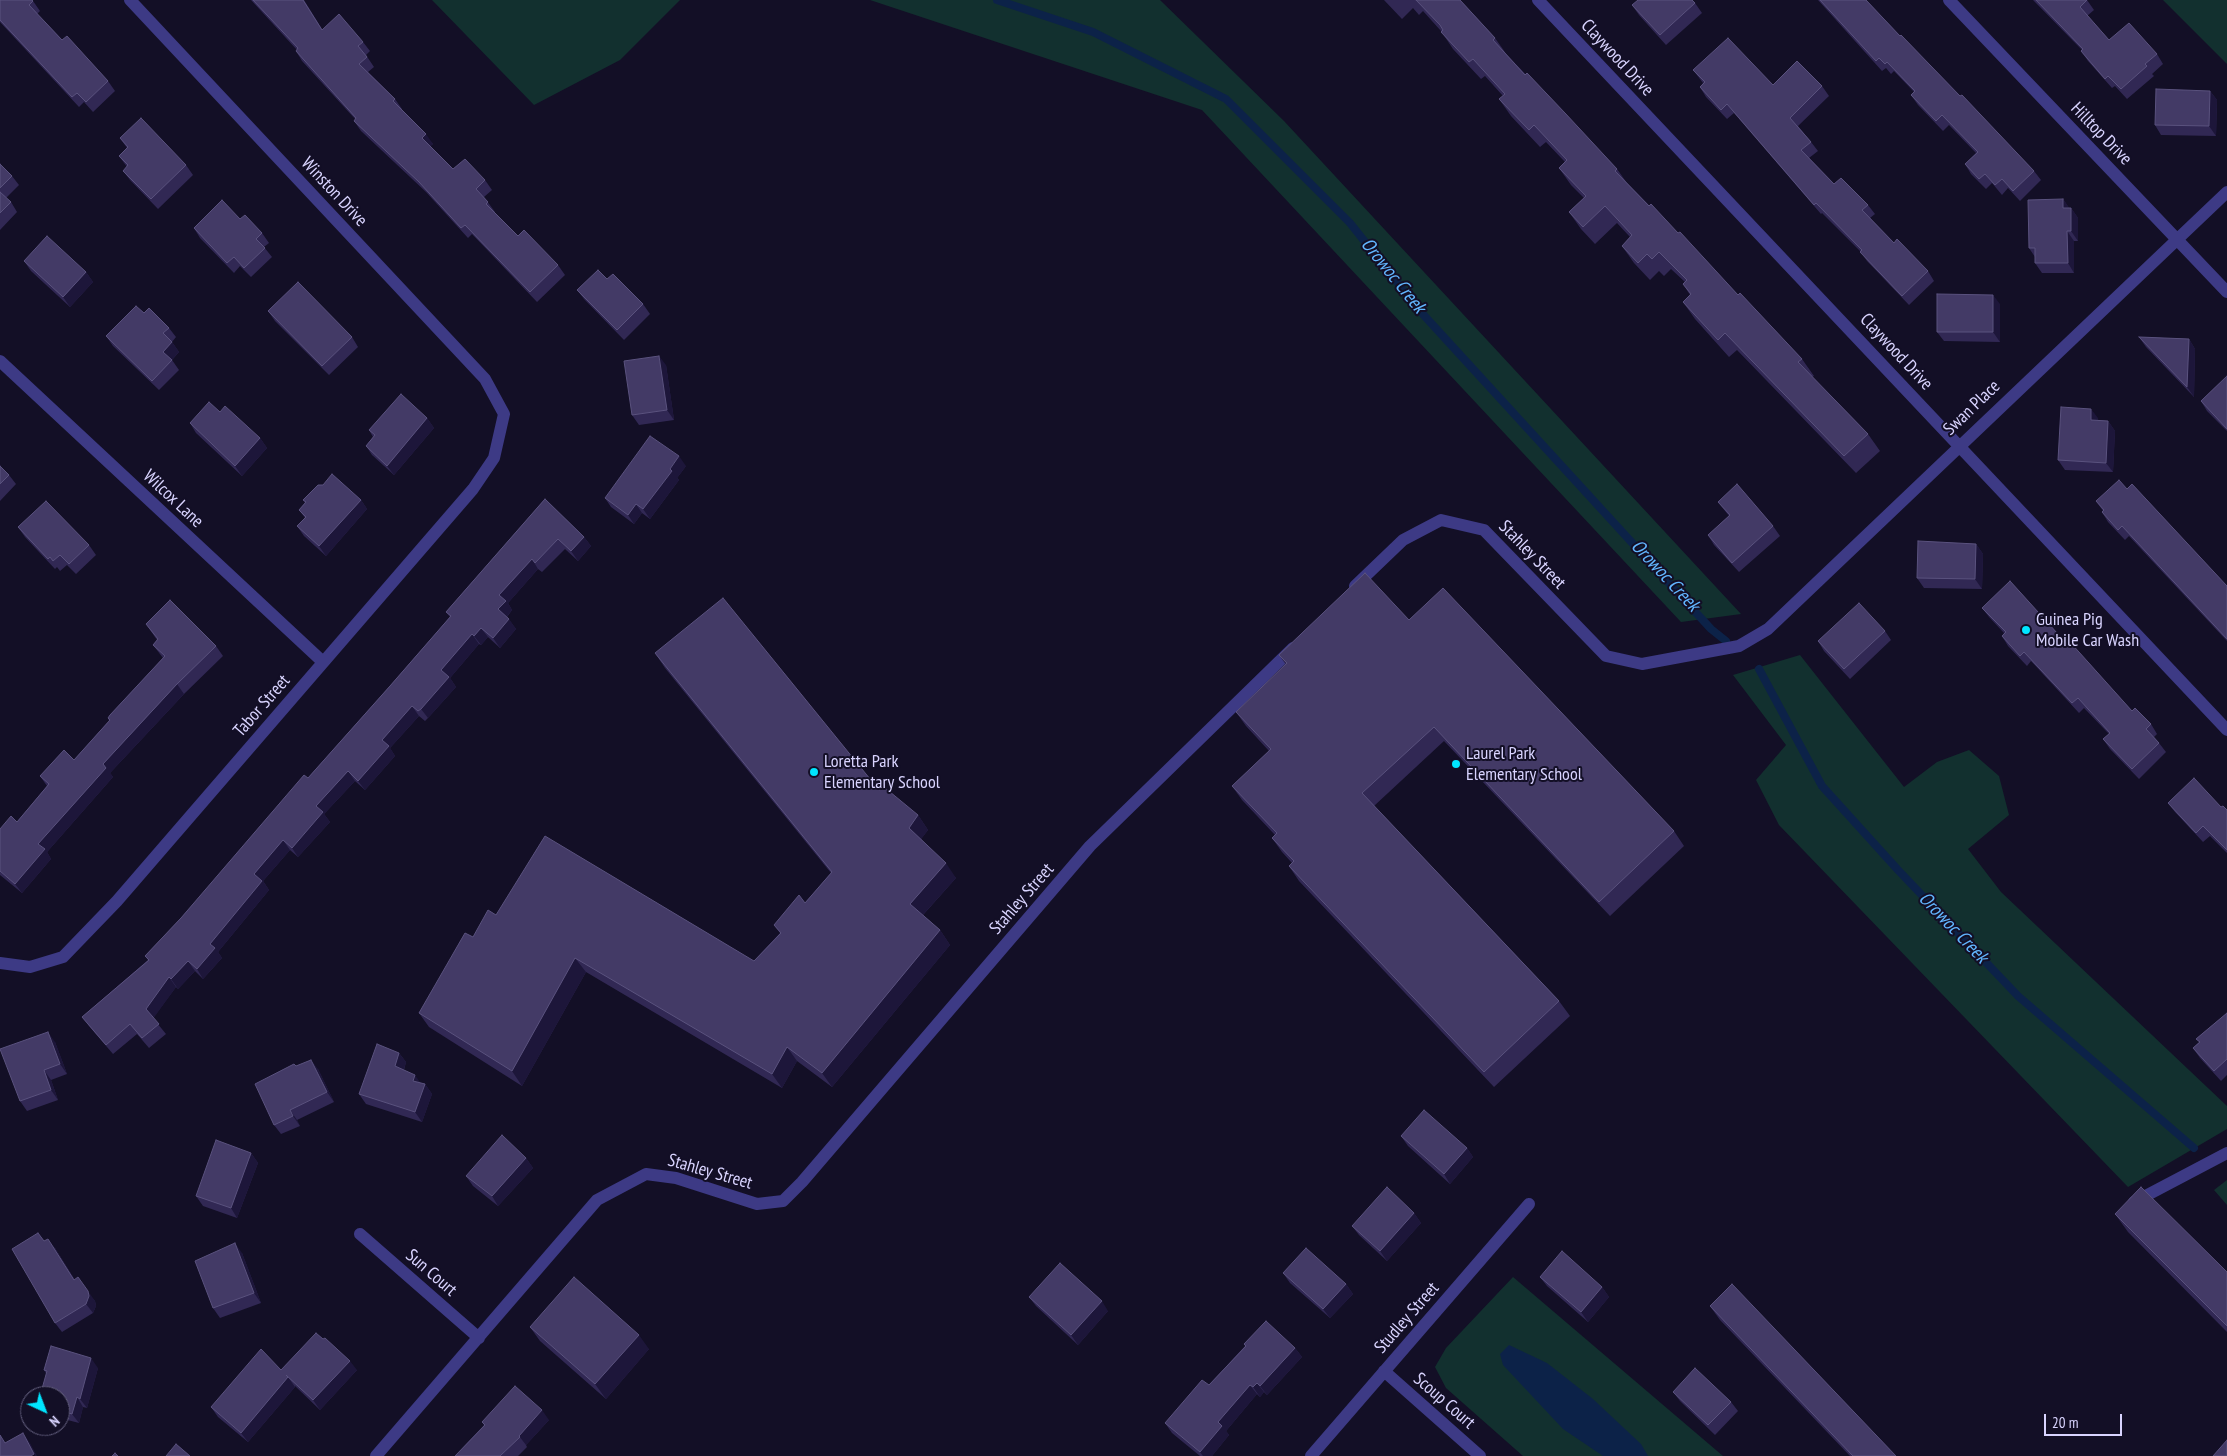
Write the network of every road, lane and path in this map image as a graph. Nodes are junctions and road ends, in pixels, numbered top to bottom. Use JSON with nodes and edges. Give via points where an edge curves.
{"nodes":[{"id":1,"x":130,"y":0,"type":"edge"},
{"id":2,"x":1538,"y":0,"type":"edge"},
{"id":3,"x":1949,"y":0,"type":"edge"},
{"id":4,"x":2227,"y":192,"type":"edge"},
{"id":5,"x":2176,"y":238,"type":"junction"},
{"id":6,"x":2227,"y":292,"type":"edge"},
{"id":7,"x":0,"y":361,"type":"edge"},
{"id":8,"x":504,"y":414,"type":"joint"},
{"id":9,"x":1959,"y":445,"type":"junction"},
{"id":10,"x":1346,"y":596,"type":"edge"},
{"id":11,"x":1303,"y":638,"type":"edge"},
{"id":12,"x":1739,"y":646,"type":"joint"},
{"id":13,"x":323,"y":662,"type":"junction"},
{"id":14,"x":2227,"y":730,"type":"edge"},
{"id":15,"x":0,"y":963,"type":"edge"},
{"id":16,"x":2227,"y":1153,"type":"edge"},
{"id":17,"x":1529,"y":1204,"type":"dead end"},
{"id":18,"x":2125,"y":1208,"type":"edge"},
{"id":19,"x":360,"y":1234,"type":"dead end"},
{"id":20,"x":478,"y":1338,"type":"junction"},
{"id":21,"x":1384,"y":1371,"type":"junction"},
{"id":22,"x":376,"y":1456,"type":"edge"},
{"id":23,"x":1311,"y":1456,"type":"edge"},
{"id":24,"x":1480,"y":1456,"type":"edge"}],
"edges":[{"from":1,"to":8,"type":"street","name":"Winston Drive","via":[[485,378]]},
{"from":2,"to":9,"type":"street","name":"Claywood Drive"},
{"from":3,"to":5,"type":"street","name":"Hilltop Drive"},
{"from":4,"to":5,"type":"street","name":"Swan Place"},
{"from":5,"to":6,"type":"street","name":"Hilltop Drive"},
{"from":5,"to":9,"type":"street","name":"Swan Place"},
{"from":7,"to":13,"type":"street","name":"Wilcox Lane"},
{"from":8,"to":13,"type":"street","name":"Tabor Street","via":[[494,458],[473,489]]},
{"from":9,"to":12,"type":"street","name":"Swan Place","via":[[1768,629]]},
{"from":9,"to":14,"type":"street","name":"Claywood Drive"},
{"from":10,"to":12,"type":"street","name":"Stahley Street","via":[[1403,540],[1441,520],[1484,530],[1606,656],[1642,664]]},
{"from":11,"to":20,"type":"street","name":"Stahley Street","via":[[1090,846],[783,1201],[757,1204],[676,1178],[646,1174],[598,1200]]},
{"from":13,"to":15,"type":"street","name":"Tabor Street","via":[[116,901],[63,957],[30,967]]},
{"from":16,"to":18,"type":"street"},
{"from":17,"to":21,"type":"street","name":"Studley Street"},
{"from":19,"to":20,"type":"street","name":"Sun Court"},
{"from":20,"to":22,"type":"street","name":"Stahley Street"},
{"from":21,"to":23,"type":"street","name":"Studley Street"},
{"from":21,"to":24,"type":"street","name":"Scoup Court"}]}
